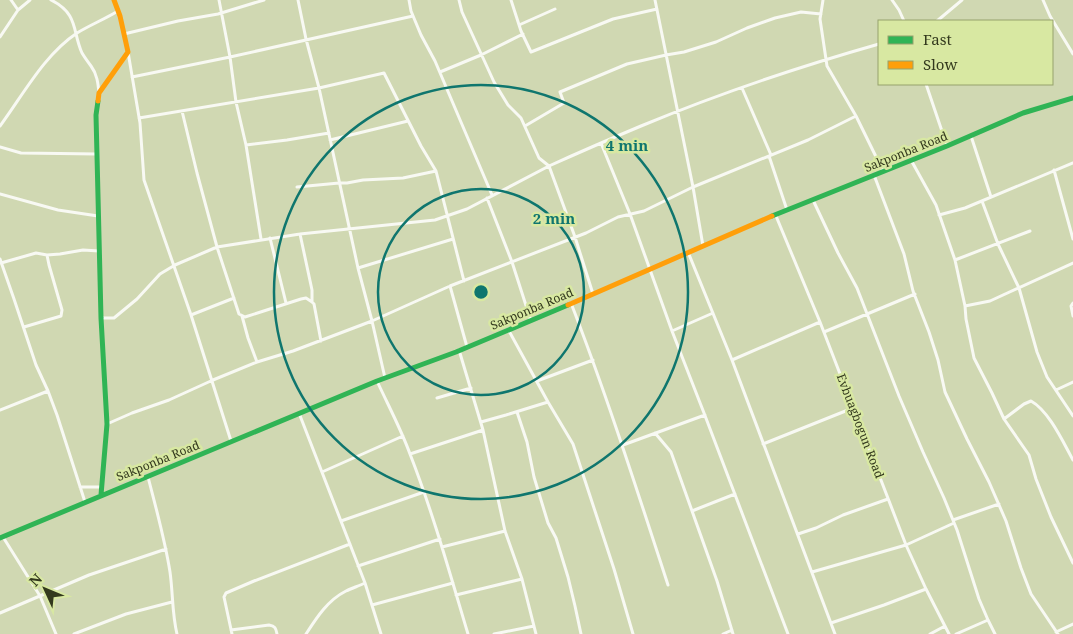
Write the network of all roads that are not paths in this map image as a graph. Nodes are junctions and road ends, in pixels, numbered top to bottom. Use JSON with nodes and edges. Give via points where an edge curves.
{"nodes":[{"id":1,"x":11,"y":0,"type":"edge"},
{"id":2,"x":30,"y":0,"type":"edge"},
{"id":3,"x":51,"y":0,"type":"edge"},
{"id":4,"x":114,"y":0,"type":"edge"},
{"id":5,"x":219,"y":0,"type":"edge"},
{"id":6,"x":264,"y":0,"type":"edge"},
{"id":7,"x":298,"y":0,"type":"edge"},
{"id":8,"x":410,"y":0,"type":"edge"},
{"id":9,"x":459,"y":0,"type":"edge"},
{"id":10,"x":512,"y":0,"type":"edge"},
{"id":11,"x":655,"y":0,"type":"edge"},
{"id":12,"x":823,"y":0,"type":"edge"},
{"id":13,"x":892,"y":0,"type":"edge"},
{"id":14,"x":962,"y":0,"type":"edge"},
{"id":15,"x":1043,"y":0,"type":"edge"},
{"id":16,"x":556,"y":9,"type":"dead end"},
{"id":17,"x":657,"y":9,"type":"junction"},
{"id":18,"x":18,"y":10,"type":"junction"},
{"id":19,"x":118,"y":11,"type":"junction"},
{"id":20,"x":221,"y":13,"type":"junction"},
{"id":21,"x":821,"y":14,"type":"junction"},
{"id":22,"x":413,"y":16,"type":"junction"},
{"id":23,"x":904,"y":20,"type":"edge"},
{"id":24,"x":938,"y":20,"type":"edge"},
{"id":25,"x":1052,"y":20,"type":"edge"},
{"id":26,"x":1053,"y":21,"type":"edge"},
{"id":27,"x":519,"y":25,"type":"junction"},
{"id":28,"x":77,"y":34,"type":"junction"},
{"id":29,"x":124,"y":34,"type":"junction"},
{"id":30,"x":523,"y":34,"type":"junction"},
{"id":31,"x":0,"y":37,"type":"edge"},
{"id":32,"x":306,"y":39,"type":"junction"},
{"id":33,"x":878,"y":44,"type":"edge"},
{"id":34,"x":128,"y":52,"type":"junction"},
{"id":35,"x":1073,"y":54,"type":"edge"},
{"id":36,"x":481,"y":55,"type":"junction"},
{"id":37,"x":666,"y":55,"type":"junction"},
{"id":38,"x":230,"y":56,"type":"junction"},
{"id":39,"x":826,"y":59,"type":"junction"},
{"id":40,"x":440,"y":72,"type":"junction"},
{"id":41,"x":132,"y":77,"type":"junction"},
{"id":42,"x":926,"y":85,"type":"edge"},
{"id":43,"x":319,"y":88,"type":"junction"},
{"id":44,"x":742,"y":88,"type":"junction"},
{"id":45,"x":99,"y":93,"type":"junction"},
{"id":46,"x":1073,"y":98,"type":"edge"},
{"id":47,"x":236,"y":102,"type":"junction"},
{"id":48,"x":182,"y":111,"type":"junction"},
{"id":49,"x":678,"y":111,"type":"junction"},
{"id":50,"x":856,"y":116,"type":"junction"},
{"id":51,"x":139,"y":118,"type":"junction"},
{"id":52,"x":408,"y":121,"type":"junction"},
{"id":53,"x":0,"y":126,"type":"edge"},
{"id":54,"x":525,"y":126,"type":"junction"},
{"id":55,"x":329,"y":133,"type":"junction"},
{"id":56,"x":972,"y":136,"type":"junction"},
{"id":57,"x":330,"y":140,"type":"junction"},
{"id":58,"x":601,"y":143,"type":"junction"},
{"id":59,"x":246,"y":144,"type":"junction"},
{"id":60,"x":947,"y":146,"type":"junction"},
{"id":61,"x":0,"y":147,"type":"edge"},
{"id":62,"x":97,"y":154,"type":"junction"},
{"id":63,"x":770,"y":155,"type":"junction"},
{"id":64,"x":911,"y":160,"type":"junction"},
{"id":65,"x":1073,"y":163,"type":"edge"},
{"id":66,"x":549,"y":166,"type":"junction"},
{"id":67,"x":1054,"y":170,"type":"junction"},
{"id":68,"x":436,"y":171,"type":"junction"},
{"id":69,"x":883,"y":171,"type":"junction"},
{"id":70,"x":874,"y":175,"type":"junction"},
{"id":71,"x":339,"y":183,"type":"junction"},
{"id":72,"x":297,"y":187,"type":"dead end"},
{"id":73,"x":693,"y":187,"type":"junction"},
{"id":74,"x":0,"y":194,"type":"edge"},
{"id":75,"x":492,"y":195,"type":"junction"},
{"id":76,"x":992,"y":197,"type":"junction"},
{"id":77,"x":487,"y":198,"type":"junction"},
{"id":78,"x":812,"y":200,"type":"junction"},
{"id":79,"x":982,"y":201,"type":"junction"},
{"id":80,"x":787,"y":211,"type":"junction"},
{"id":81,"x":630,"y":214,"type":"junction"},
{"id":82,"x":939,"y":215,"type":"junction"},
{"id":83,"x":98,"y":216,"type":"junction"},
{"id":84,"x":447,"y":216,"type":"junction"},
{"id":85,"x":776,"y":216,"type":"junction"},
{"id":86,"x":349,"y":229,"type":"junction"},
{"id":87,"x":1030,"y":231,"type":"dead end"},
{"id":88,"x":300,"y":234,"type":"junction"},
{"id":89,"x":576,"y":237,"type":"junction"},
{"id":90,"x":270,"y":238,"type":"junction"},
{"id":91,"x":261,"y":239,"type":"junction"},
{"id":92,"x":453,"y":239,"type":"junction"},
{"id":93,"x":1073,"y":239,"type":"edge"},
{"id":94,"x":998,"y":244,"type":"junction"},
{"id":95,"x":703,"y":246,"type":"junction"},
{"id":96,"x":217,"y":247,"type":"junction"},
{"id":97,"x":99,"y":251,"type":"junction"},
{"id":98,"x":688,"y":252,"type":"junction"},
{"id":99,"x":47,"y":255,"type":"junction"},
{"id":100,"x":954,"y":260,"type":"junction"},
{"id":101,"x":512,"y":262,"type":"junction"},
{"id":102,"x":1,"y":263,"type":"edge"},
{"id":103,"x":1073,"y":263,"type":"edge"},
{"id":104,"x":175,"y":266,"type":"junction"},
{"id":105,"x":358,"y":268,"type":"junction"},
{"id":106,"x":650,"y":269,"type":"junction"},
{"id":107,"x":464,"y":281,"type":"junction"},
{"id":108,"x":450,"y":286,"type":"junction"},
{"id":109,"x":1019,"y":288,"type":"junction"},
{"id":110,"x":593,"y":294,"type":"junction"},
{"id":111,"x":915,"y":294,"type":"junction"},
{"id":112,"x":234,"y":298,"type":"junction"},
{"id":113,"x":312,"y":302,"type":"junction"},
{"id":114,"x":286,"y":303,"type":"junction"},
{"id":115,"x":571,"y":303,"type":"junction"},
{"id":116,"x":1073,"y":303,"type":"edge"},
{"id":117,"x":965,"y":306,"type":"junction"},
{"id":118,"x":713,"y":313,"type":"junction"},
{"id":119,"x":192,"y":315,"type":"junction"},
{"id":120,"x":867,"y":315,"type":"junction"},
{"id":121,"x":242,"y":316,"type":"junction"},
{"id":122,"x":1073,"y":316,"type":"edge"},
{"id":123,"x":101,"y":318,"type":"junction"},
{"id":124,"x":531,"y":321,"type":"junction"},
{"id":125,"x":372,"y":322,"type":"junction"},
{"id":126,"x":820,"y":322,"type":"junction"},
{"id":127,"x":24,"y":327,"type":"junction"},
{"id":128,"x":509,"y":331,"type":"junction"},
{"id":129,"x":672,"y":331,"type":"junction"},
{"id":130,"x":824,"y":332,"type":"junction"},
{"id":131,"x":321,"y":341,"type":"junction"},
{"id":132,"x":467,"y":347,"type":"junction"},
{"id":133,"x":459,"y":350,"type":"junction"},
{"id":134,"x":593,"y":360,"type":"junction"},
{"id":135,"x":732,"y":360,"type":"junction"},
{"id":136,"x":257,"y":362,"type":"junction"},
{"id":137,"x":385,"y":378,"type":"junction"},
{"id":138,"x":212,"y":380,"type":"junction"},
{"id":139,"x":377,"y":381,"type":"junction"},
{"id":140,"x":537,"y":381,"type":"junction"},
{"id":141,"x":1073,"y":382,"type":"edge"},
{"id":142,"x":471,"y":388,"type":"junction"},
{"id":143,"x":1056,"y":390,"type":"junction"},
{"id":144,"x":48,"y":391,"type":"junction"},
{"id":145,"x":437,"y":398,"type":"dead end"},
{"id":146,"x":548,"y":402,"type":"junction"},
{"id":147,"x":853,"y":408,"type":"junction"},
{"id":148,"x":0,"y":410,"type":"edge"},
{"id":149,"x":518,"y":412,"type":"junction"},
{"id":150,"x":299,"y":413,"type":"junction"},
{"id":151,"x":705,"y":415,"type":"junction"},
{"id":152,"x":1073,"y":416,"type":"edge"},
{"id":153,"x":1004,"y":419,"type":"junction"},
{"id":154,"x":481,"y":422,"type":"junction"},
{"id":155,"x":107,"y":424,"type":"junction"},
{"id":156,"x":483,"y":430,"type":"junction"},
{"id":157,"x":655,"y":432,"type":"junction"},
{"id":158,"x":403,"y":436,"type":"junction"},
{"id":159,"x":231,"y":441,"type":"junction"},
{"id":160,"x":622,"y":444,"type":"junction"},
{"id":161,"x":764,"y":444,"type":"junction"},
{"id":162,"x":410,"y":454,"type":"junction"},
{"id":163,"x":1073,"y":460,"type":"edge"},
{"id":164,"x":322,"y":472,"type":"junction"},
{"id":165,"x":148,"y":477,"type":"junction"},
{"id":166,"x":80,"y":486,"type":"junction"},
{"id":167,"x":102,"y":487,"type":"junction"},
{"id":168,"x":424,"y":492,"type":"junction"},
{"id":169,"x":735,"y":494,"type":"junction"},
{"id":170,"x":101,"y":495,"type":"junction"},
{"id":171,"x":888,"y":500,"type":"junction"},
{"id":172,"x":85,"y":502,"type":"junction"},
{"id":173,"x":999,"y":504,"type":"junction"},
{"id":174,"x":692,"y":511,"type":"junction"},
{"id":175,"x":341,"y":521,"type":"junction"},
{"id":176,"x":953,"y":522,"type":"junction"},
{"id":177,"x":505,"y":532,"type":"junction"},
{"id":178,"x":798,"y":534,"type":"junction"},
{"id":179,"x":2,"y":538,"type":"edge"},
{"id":180,"x":440,"y":539,"type":"junction"},
{"id":181,"x":350,"y":544,"type":"junction"},
{"id":182,"x":906,"y":545,"type":"junction"},
{"id":183,"x":442,"y":547,"type":"junction"},
{"id":184,"x":166,"y":549,"type":"junction"},
{"id":185,"x":1073,"y":563,"type":"edge"},
{"id":186,"x":358,"y":566,"type":"junction"},
{"id":187,"x":812,"y":572,"type":"junction"},
{"id":188,"x":522,"y":579,"type":"junction"},
{"id":189,"x":453,"y":583,"type":"junction"},
{"id":190,"x":365,"y":584,"type":"junction"},
{"id":191,"x":668,"y":585,"type":"dead end"},
{"id":192,"x":926,"y":589,"type":"junction"},
{"id":193,"x":456,"y":595,"type":"junction"},
{"id":194,"x":40,"y":596,"type":"junction"},
{"id":195,"x":172,"y":602,"type":"junction"},
{"id":196,"x":372,"y":605,"type":"junction"},
{"id":197,"x":0,"y":613,"type":"edge"},
{"id":198,"x":988,"y":620,"type":"junction"},
{"id":199,"x":831,"y":623,"type":"junction"},
{"id":200,"x":1073,"y":624,"type":"edge"},
{"id":201,"x":534,"y":626,"type":"junction"},
{"id":202,"x":945,"y":626,"type":"junction"},
{"id":203,"x":231,"y":632,"type":"edge"},
{"id":204,"x":732,"y":632,"type":"edge"},
{"id":205,"x":1057,"y":633,"type":"edge"},
{"id":206,"x":56,"y":634,"type":"edge"},
{"id":207,"x":74,"y":634,"type":"edge"},
{"id":208,"x":177,"y":634,"type":"edge"},
{"id":209,"x":277,"y":634,"type":"edge"},
{"id":210,"x":306,"y":634,"type":"edge"},
{"id":211,"x":381,"y":634,"type":"edge"},
{"id":212,"x":468,"y":634,"type":"edge"},
{"id":213,"x":494,"y":634,"type":"edge"},
{"id":214,"x":536,"y":634,"type":"edge"},
{"id":215,"x":581,"y":634,"type":"edge"},
{"id":216,"x":633,"y":634,"type":"edge"},
{"id":217,"x":723,"y":634,"type":"edge"},
{"id":218,"x":788,"y":634,"type":"edge"},
{"id":219,"x":835,"y":634,"type":"edge"},
{"id":220,"x":930,"y":634,"type":"edge"},
{"id":221,"x":949,"y":634,"type":"edge"},
{"id":222,"x":956,"y":634,"type":"edge"},
{"id":223,"x":995,"y":634,"type":"edge"}],
"edges":[{"from":1,"to":18,"type":"street"},
{"from":2,"to":18,"type":"street"},
{"from":3,"to":28,"type":"street","via":[[70,16]]},
{"from":4,"to":19,"type":"main road"},
{"from":5,"to":20,"type":"street"},
{"from":6,"to":20,"type":"street"},
{"from":7,"to":32,"type":"street"},
{"from":8,"to":22,"type":"street"},
{"from":9,"to":36,"type":"street"},
{"from":10,"to":27,"type":"street"},
{"from":11,"to":17,"type":"street"},
{"from":12,"to":21,"type":"street"},
{"from":13,"to":23,"type":"street"},
{"from":14,"to":24,"type":"street"},
{"from":15,"to":25,"type":"street"},
{"from":16,"to":27,"type":"street"},
{"from":17,"to":30,"type":"street","via":[[612,19],[531,52]]},
{"from":17,"to":37,"type":"street"},
{"from":18,"to":31,"type":"street"},
{"from":19,"to":28,"type":"street"},
{"from":19,"to":29,"type":"main road"},
{"from":20,"to":29,"type":"street"},
{"from":20,"to":38,"type":"street"},
{"from":21,"to":37,"type":"street","via":[[801,12],[776,18],[716,42]]},
{"from":21,"to":39,"type":"street"},
{"from":22,"to":32,"type":"street"},
{"from":22,"to":40,"type":"street"},
{"from":26,"to":35,"type":"street"},
{"from":27,"to":30,"type":"street"},
{"from":28,"to":45,"type":"street","via":[[78,45],[92,67]]},
{"from":28,"to":53,"type":"street","via":[[41,68]]},
{"from":29,"to":34,"type":"main road"},
{"from":30,"to":36,"type":"street"},
{"from":32,"to":38,"type":"street"},
{"from":32,"to":43,"type":"street"},
{"from":33,"to":39,"type":"street"},
{"from":34,"to":41,"type":"street"},
{"from":34,"to":45,"type":"main road"},
{"from":36,"to":40,"type":"street"},
{"from":36,"to":54,"type":"street","via":[[508,105]]},
{"from":37,"to":49,"type":"street"},
{"from":37,"to":54,"type":"street","via":[[627,64],[560,92],[564,103]]},
{"from":38,"to":41,"type":"street"},
{"from":38,"to":47,"type":"street"},
{"from":39,"to":44,"type":"street"},
{"from":39,"to":50,"type":"street"},
{"from":40,"to":75,"type":"street"},
{"from":41,"to":51,"type":"street"},
{"from":42,"to":60,"type":"street"},
{"from":43,"to":47,"type":"street"},
{"from":43,"to":52,"type":"street","via":[[384,73]]},
{"from":43,"to":55,"type":"street"},
{"from":44,"to":49,"type":"street"},
{"from":44,"to":63,"type":"street"},
{"from":45,"to":62,"type":"main road"},
{"from":46,"to":56,"type":"main road","name":"Sakponba Road","via":[[1022,113]]},
{"from":47,"to":48,"type":"street"},
{"from":47,"to":59,"type":"street"},
{"from":48,"to":51,"type":"street"},
{"from":48,"to":96,"type":"street"},
{"from":49,"to":58,"type":"street"},
{"from":49,"to":73,"type":"street"},
{"from":50,"to":63,"type":"street"},
{"from":50,"to":69,"type":"street"},
{"from":51,"to":104,"type":"street","via":[[144,180]]},
{"from":52,"to":57,"type":"street"},
{"from":52,"to":68,"type":"street"},
{"from":54,"to":66,"type":"street","via":[[539,158]]},
{"from":55,"to":57,"type":"street"},
{"from":55,"to":59,"type":"street"},
{"from":56,"to":60,"type":"main road","name":"Sakponba Road"},
{"from":56,"to":76,"type":"street"},
{"from":57,"to":71,"type":"street"},
{"from":58,"to":66,"type":"street"},
{"from":58,"to":81,"type":"street"},
{"from":59,"to":91,"type":"street"},
{"from":60,"to":64,"type":"main road","name":"Sakponba Road"},
{"from":61,"to":62,"type":"street","via":[[21,153]]},
{"from":62,"to":83,"type":"main road"},
{"from":63,"to":73,"type":"street"},
{"from":63,"to":80,"type":"street"},
{"from":64,"to":69,"type":"main road","name":"Sakponba Road"},
{"from":64,"to":82,"type":"street"},
{"from":65,"to":67,"type":"street"},
{"from":66,"to":75,"type":"street"},
{"from":66,"to":89,"type":"street"},
{"from":67,"to":76,"type":"street"},
{"from":67,"to":93,"type":"street"},
{"from":68,"to":71,"type":"street","via":[[403,178]]},
{"from":68,"to":84,"type":"street"},
{"from":69,"to":70,"type":"main road","name":"Sakponba Road"},
{"from":70,"to":78,"type":"main road","name":"Sakponba Road"},
{"from":70,"to":111,"type":"street","via":[[904,254]]},
{"from":71,"to":72,"type":"street"},
{"from":71,"to":86,"type":"street"},
{"from":73,"to":81,"type":"street","via":[[644,211]]},
{"from":73,"to":95,"type":"street"},
{"from":74,"to":83,"type":"street","via":[[58,210]]},
{"from":75,"to":77,"type":"street"},
{"from":76,"to":79,"type":"street"},
{"from":77,"to":84,"type":"street"},
{"from":77,"to":101,"type":"street"},
{"from":78,"to":80,"type":"main road","name":"Sakponba Road"},
{"from":78,"to":120,"type":"street","via":[[857,288]]},
{"from":79,"to":82,"type":"street"},
{"from":79,"to":94,"type":"street"},
{"from":80,"to":85,"type":"main road","name":"Sakponba Road"},
{"from":81,"to":89,"type":"street"},
{"from":81,"to":106,"type":"street"},
{"from":82,"to":100,"type":"street"},
{"from":83,"to":97,"type":"main road"},
{"from":84,"to":86,"type":"street"},
{"from":84,"to":92,"type":"street"},
{"from":85,"to":95,"type":"main road","name":"Sakponba Road"},
{"from":85,"to":126,"type":"street","name":"Evbuagbogun Road"},
{"from":86,"to":88,"type":"street"},
{"from":86,"to":105,"type":"street"},
{"from":87,"to":94,"type":"street"},
{"from":88,"to":90,"type":"street"},
{"from":88,"to":113,"type":"street"},
{"from":89,"to":101,"type":"street"},
{"from":89,"to":110,"type":"street"},
{"from":90,"to":91,"type":"street"},
{"from":90,"to":114,"type":"street"},
{"from":91,"to":96,"type":"street"},
{"from":92,"to":105,"type":"street"},
{"from":92,"to":107,"type":"street"},
{"from":94,"to":100,"type":"street"},
{"from":94,"to":109,"type":"street"},
{"from":95,"to":98,"type":"main road","name":"Sakponba Road"},
{"from":96,"to":104,"type":"street"},
{"from":96,"to":112,"type":"street"},
{"from":97,"to":99,"type":"street"},
{"from":97,"to":123,"type":"main road"},
{"from":98,"to":106,"type":"main road","name":"Sakponba Road"},
{"from":98,"to":118,"type":"street"},
{"from":99,"to":102,"type":"street","via":[[36,253]]},
{"from":99,"to":127,"type":"street","via":[[62,314]]},
{"from":100,"to":117,"type":"street"},
{"from":101,"to":107,"type":"street"},
{"from":101,"to":124,"type":"street"},
{"from":102,"to":127,"type":"street"},
{"from":103,"to":109,"type":"street"},
{"from":104,"to":119,"type":"street"},
{"from":104,"to":123,"type":"street","via":[[160,274],[114,318]]},
{"from":105,"to":125,"type":"street"},
{"from":106,"to":110,"type":"main road","name":"Sakponba Road"},
{"from":106,"to":129,"type":"street"},
{"from":107,"to":108,"type":"street"},
{"from":108,"to":125,"type":"street"},
{"from":108,"to":132,"type":"street"},
{"from":109,"to":117,"type":"street","via":[[990,301]]},
{"from":109,"to":143,"type":"street","via":[[1037,352]]},
{"from":110,"to":115,"type":"main road","name":"Sakponba Road"},
{"from":111,"to":120,"type":"street"},
{"from":111,"to":173,"type":"street","via":[[938,360],[945,392]]},
{"from":112,"to":119,"type":"street"},
{"from":112,"to":121,"type":"street"},
{"from":113,"to":114,"type":"street","via":[[306,298]]},
{"from":113,"to":131,"type":"street"},
{"from":114,"to":121,"type":"street"},
{"from":115,"to":124,"type":"main road","name":"Sakponba Road"},
{"from":115,"to":134,"type":"street"},
{"from":116,"to":122,"type":"street"},
{"from":117,"to":153,"type":"street","via":[[974,358]]},
{"from":118,"to":129,"type":"street"},
{"from":118,"to":135,"type":"street"},
{"from":119,"to":138,"type":"street"},
{"from":120,"to":130,"type":"street"},
{"from":120,"to":176,"type":"street"},
{"from":121,"to":136,"type":"street"},
{"from":123,"to":155,"type":"main road"},
{"from":124,"to":128,"type":"main road","name":"Sakponba Road"},
{"from":125,"to":131,"type":"street"},
{"from":125,"to":137,"type":"street"},
{"from":126,"to":130,"type":"street","name":"Evbuagbogun Road"},
{"from":126,"to":135,"type":"street"},
{"from":127,"to":144,"type":"street"},
{"from":128,"to":132,"type":"main road","name":"Sakponba Road"},
{"from":128,"to":140,"type":"street"},
{"from":129,"to":151,"type":"street"},
{"from":130,"to":147,"type":"street","name":"Evbuagbogun Road"},
{"from":131,"to":136,"type":"street"},
{"from":132,"to":133,"type":"main road","name":"Sakponba Road"},
{"from":133,"to":137,"type":"main road","name":"Sakponba Road"},
{"from":133,"to":142,"type":"street"},
{"from":134,"to":140,"type":"street"},
{"from":134,"to":160,"type":"street"},
{"from":135,"to":161,"type":"street"},
{"from":136,"to":138,"type":"street"},
{"from":137,"to":139,"type":"main road","name":"Sakponba Road"},
{"from":138,"to":155,"type":"street"},
{"from":138,"to":159,"type":"street"},
{"from":139,"to":150,"type":"main road","name":"Sakponba Road"},
{"from":139,"to":158,"type":"street"},
{"from":140,"to":146,"type":"street"},
{"from":141,"to":143,"type":"street"},
{"from":142,"to":145,"type":"street"},
{"from":142,"to":154,"type":"street"},
{"from":143,"to":152,"type":"street"},
{"from":144,"to":148,"type":"street"},
{"from":144,"to":166,"type":"street"},
{"from":146,"to":149,"type":"street"},
{"from":146,"to":216,"type":"street","via":[[572,444]]},
{"from":147,"to":161,"type":"street"},
{"from":147,"to":171,"type":"street","name":"Evbuagbogun Road"},
{"from":149,"to":154,"type":"street"},
{"from":149,"to":215,"type":"street","via":[[545,514],[568,577]]},
{"from":150,"to":159,"type":"main road","name":"Sakponba Road"},
{"from":150,"to":164,"type":"street"},
{"from":151,"to":157,"type":"street"},
{"from":151,"to":169,"type":"street"},
{"from":153,"to":163,"type":"street","via":[[1027,402],[1034,403],[1047,415]]},
{"from":153,"to":185,"type":"street","via":[[1029,455],[1048,509]]},
{"from":154,"to":156,"type":"street"},
{"from":155,"to":167,"type":"main road"},
{"from":156,"to":162,"type":"street"},
{"from":156,"to":177,"type":"street"},
{"from":157,"to":160,"type":"street"},
{"from":157,"to":174,"type":"street","via":[[671,452]]},
{"from":158,"to":162,"type":"street"},
{"from":158,"to":164,"type":"street"},
{"from":159,"to":165,"type":"main road","name":"Sakponba Road"},
{"from":160,"to":191,"type":"street"},
{"from":161,"to":178,"type":"street"},
{"from":162,"to":168,"type":"street"},
{"from":164,"to":175,"type":"street"},
{"from":165,"to":170,"type":"main road","name":"Sakponba Road"},
{"from":165,"to":184,"type":"street"},
{"from":166,"to":167,"type":"street"},
{"from":166,"to":172,"type":"street"},
{"from":167,"to":170,"type":"main road"},
{"from":168,"to":175,"type":"street"},
{"from":168,"to":180,"type":"street"},
{"from":169,"to":174,"type":"street"},
{"from":169,"to":218,"type":"street"},
{"from":170,"to":172,"type":"main road","name":"Sakponba Road"},
{"from":171,"to":178,"type":"street"},
{"from":171,"to":182,"type":"street","name":"Evbuagbogun Road"},
{"from":172,"to":179,"type":"main road","name":"Sakponba Road"},
{"from":173,"to":176,"type":"street"},
{"from":173,"to":205,"type":"street","via":[[1030,594]]},
{"from":174,"to":204,"type":"street","via":[[718,581]]},
{"from":175,"to":181,"type":"street"},
{"from":176,"to":182,"type":"street"},
{"from":176,"to":198,"type":"street"},
{"from":177,"to":183,"type":"street"},
{"from":177,"to":188,"type":"street"},
{"from":178,"to":187,"type":"street"},
{"from":179,"to":194,"type":"street"},
{"from":180,"to":183,"type":"street"},
{"from":180,"to":186,"type":"street"},
{"from":181,"to":186,"type":"street"},
{"from":181,"to":203,"type":"street","via":[[226,593]]},
{"from":182,"to":187,"type":"street"},
{"from":182,"to":192,"type":"street","name":"Evbuagbogun Road"},
{"from":183,"to":189,"type":"street"},
{"from":184,"to":194,"type":"street","via":[[89,575]]},
{"from":184,"to":195,"type":"street"},
{"from":186,"to":190,"type":"street"},
{"from":187,"to":199,"type":"street"},
{"from":188,"to":193,"type":"street"},
{"from":188,"to":201,"type":"street"},
{"from":189,"to":193,"type":"street"},
{"from":189,"to":196,"type":"street"},
{"from":190,"to":196,"type":"street"},
{"from":190,"to":210,"type":"street","via":[[346,590],[331,601]]},
{"from":192,"to":199,"type":"street"},
{"from":192,"to":202,"type":"street","name":"Evbuagbogun Road"},
{"from":193,"to":212,"type":"street"},
{"from":194,"to":197,"type":"street"},
{"from":194,"to":206,"type":"street"},
{"from":195,"to":207,"type":"street","via":[[126,614]]},
{"from":195,"to":208,"type":"street"},
{"from":196,"to":211,"type":"street"},
{"from":198,"to":222,"type":"street"},
{"from":198,"to":223,"type":"street"},
{"from":199,"to":219,"type":"street"},
{"from":200,"to":205,"type":"street"},
{"from":201,"to":213,"type":"street"},
{"from":201,"to":214,"type":"street"},
{"from":202,"to":220,"type":"street"},
{"from":202,"to":221,"type":"street","name":"Evbuagbogun Road"},
{"from":203,"to":209,"type":"street","via":[[269,625],[274,626]]},
{"from":204,"to":217,"type":"street"}]}
